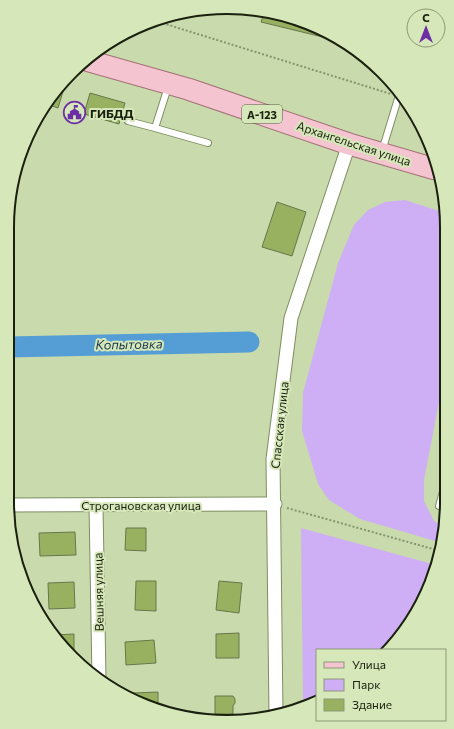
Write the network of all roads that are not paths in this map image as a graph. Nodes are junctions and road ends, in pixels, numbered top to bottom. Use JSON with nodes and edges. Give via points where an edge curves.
{"nodes":[{"id":1,"x":93,"y":62,"type":"edge"},
{"id":2,"x":169,"y":83,"type":"junction"},
{"id":3,"x":397,"y":99,"type":"edge"},
{"id":4,"x":128,"y":121,"type":"dead end"},
{"id":5,"x":155,"y":128,"type":"junction"},
{"id":6,"x":208,"y":143,"type":"dead end"},
{"id":7,"x":349,"y":144,"type":"junction"},
{"id":8,"x":382,"y":153,"type":"junction"},
{"id":9,"x":432,"y":168,"type":"edge"},
{"id":10,"x":275,"y":504,"type":"junction"},
{"id":11,"x":14,"y":505,"type":"edge"},
{"id":12,"x":96,"y":505,"type":"junction"},
{"id":13,"x":99,"y":672,"type":"edge"},
{"id":14,"x":276,"y":709,"type":"edge"}],
"edges":[{"from":1,"to":2,"type":"main road","name":"Архангельская улица","number":"А-123"},
{"from":2,"to":5,"type":"lane"},
{"from":2,"to":7,"type":"main road","name":"Архангельская улица","number":"А-123"},
{"from":3,"to":8,"type":"lane"},
{"from":4,"to":5,"type":"lane"},
{"from":5,"to":6,"type":"lane"},
{"from":7,"to":8,"type":"main road","name":"Архангельская улица","number":"А-123"},
{"from":7,"to":10,"type":"street","name":"Спасская улица","via":[[292,318],[273,459]]},
{"from":8,"to":9,"type":"main road","name":"Архангельская улица","number":"А-123"},
{"from":10,"to":12,"type":"street","name":"Строгановская улица"},
{"from":10,"to":14,"type":"street","name":"Спасская улица"},
{"from":11,"to":12,"type":"street","name":"Строгановская улица"},
{"from":12,"to":13,"type":"street","name":"Вешняя улица"}]}
